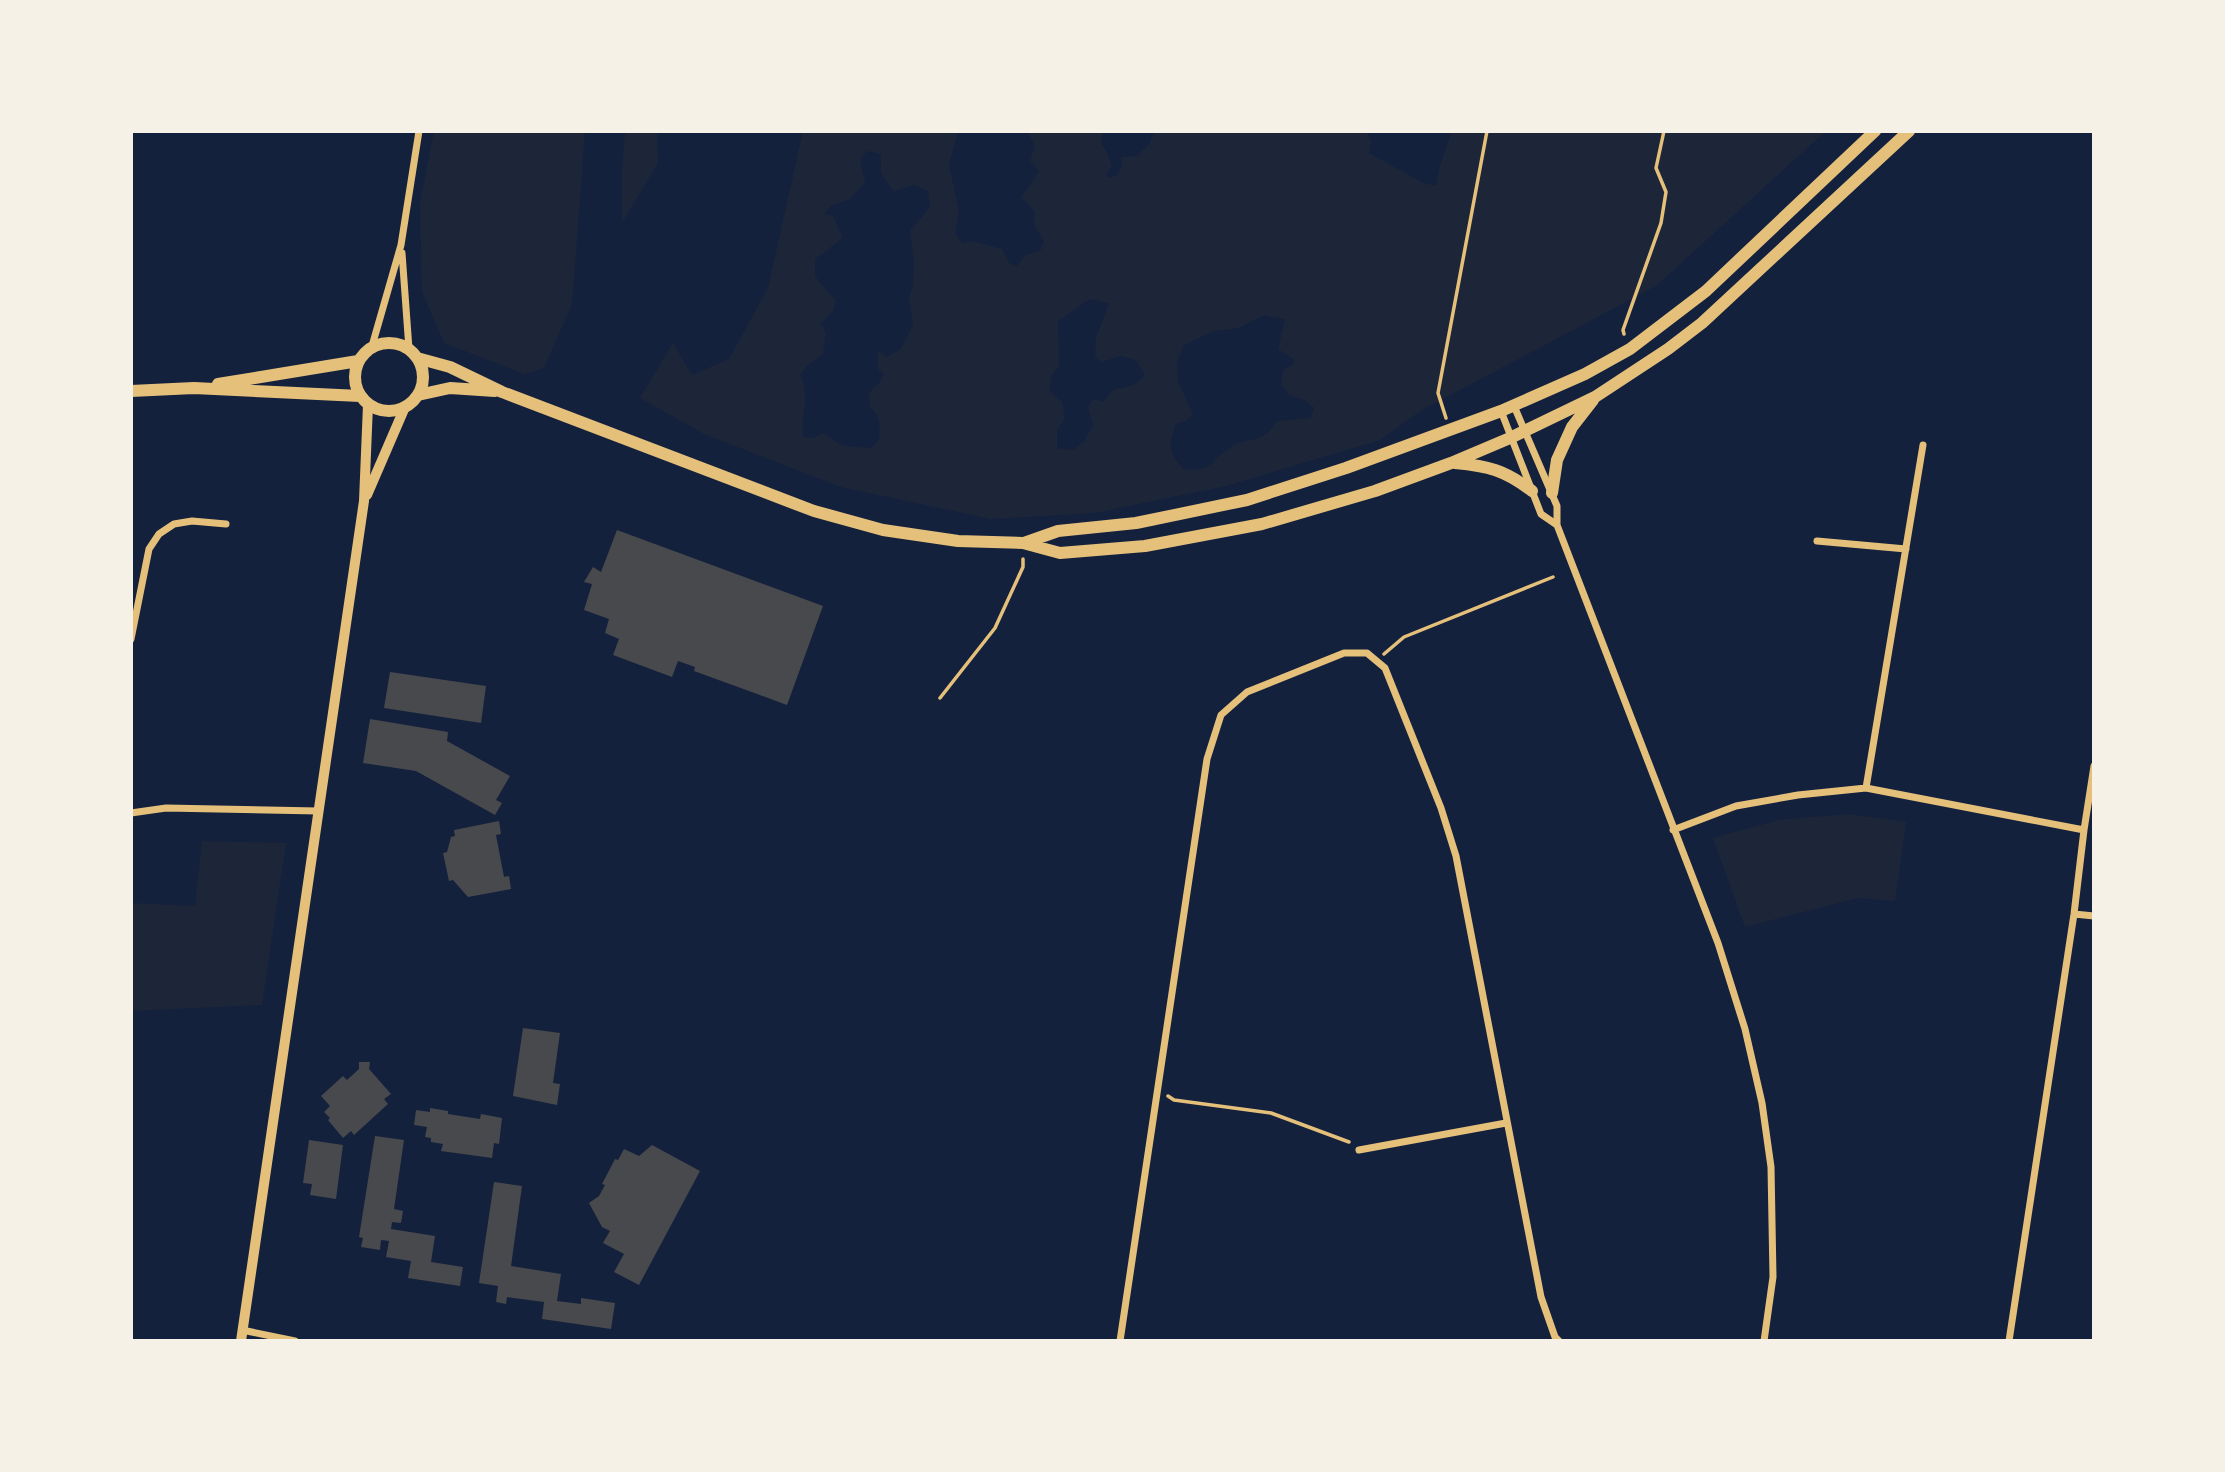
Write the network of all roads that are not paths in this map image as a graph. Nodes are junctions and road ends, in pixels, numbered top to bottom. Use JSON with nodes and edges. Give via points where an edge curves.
{"nodes":[{"id":1,"x":419,"y":131,"type":"edge"},
{"id":2,"x":1875,"y":131,"type":"edge"},
{"id":3,"x":1909,"y":131,"type":"edge"},
{"id":4,"x":401,"y":245,"type":"junction"},
{"id":5,"x":372,"y":346,"type":"junction"},
{"id":6,"x":413,"y":354,"type":"junction"},
{"id":7,"x":358,"y":361,"type":"junction"},
{"id":8,"x":194,"y":388,"type":"junction"},
{"id":9,"x":131,"y":391,"type":"edge"},
{"id":10,"x":502,"y":391,"type":"junction"},
{"id":11,"x":418,"y":395,"type":"junction"},
{"id":12,"x":1595,"y":397,"type":"junction"},
{"id":13,"x":364,"y":400,"type":"junction"},
{"id":14,"x":1514,"y":406,"type":"junction"},
{"id":15,"x":405,"y":407,"type":"junction"},
{"id":16,"x":1500,"y":411,"type":"junction"},
{"id":17,"x":1524,"y":432,"type":"junction"},
{"id":18,"x":1510,"y":438,"type":"junction"},
{"id":19,"x":1923,"y":445,"type":"dead end"},
{"id":20,"x":1451,"y":463,"type":"junction"},
{"id":21,"x":1532,"y":491,"type":"junction"},
{"id":22,"x":1552,"y":493,"type":"junction"},
{"id":23,"x":364,"y":501,"type":"junction"},
{"id":24,"x":226,"y":524,"type":"dead end"},
{"id":25,"x":1557,"y":525,"type":"junction"},
{"id":26,"x":1817,"y":541,"type":"dead end"},
{"id":27,"x":1023,"y":543,"type":"junction"},
{"id":28,"x":1906,"y":549,"type":"junction"},
{"id":29,"x":131,"y":639,"type":"edge"},
{"id":30,"x":2094,"y":766,"type":"edge"},
{"id":31,"x":1866,"y":788,"type":"junction"},
{"id":32,"x":318,"y":811,"type":"junction"},
{"id":33,"x":131,"y":813,"type":"edge"},
{"id":34,"x":1673,"y":830,"type":"junction"},
{"id":35,"x":2084,"y":830,"type":"junction"},
{"id":36,"x":2074,"y":914,"type":"junction"},
{"id":37,"x":2094,"y":916,"type":"edge"},
{"id":38,"x":1506,"y":1123,"type":"junction"},
{"id":39,"x":1359,"y":1150,"type":"road end"},
{"id":40,"x":241,"y":1335,"type":"edge"},
{"id":41,"x":1554,"y":1340,"type":"edge"},
{"id":42,"x":295,"y":1341,"type":"edge"},
{"id":43,"x":1120,"y":1341,"type":"edge"},
{"id":44,"x":1764,"y":1341,"type":"edge"},
{"id":45,"x":2009,"y":1341,"type":"edge"}],
"edges":[{"from":1,"to":4,"type":"street"},
{"from":2,"to":14,"type":"main road","via":[[1706,291],[1630,349]]},
{"from":3,"to":12,"type":"main road","via":[[1702,323]]},
{"from":4,"to":5,"type":"street"},
{"from":4,"to":6,"type":"street"},
{"from":5,"to":6,"type":"main road","via":[[391,342]]},
{"from":5,"to":7,"type":"main road"},
{"from":6,"to":10,"type":"main road"},
{"from":6,"to":11,"type":"main road","via":[[423,377]]},
{"from":7,"to":8,"type":"main road"},
{"from":7,"to":13,"type":"main road","via":[[354,379]]},
{"from":8,"to":9,"type":"main road"},
{"from":8,"to":13,"type":"main road"},
{"from":10,"to":11,"type":"main road","via":[[450,388]]},
{"from":10,"to":27,"type":"main road","via":[[814,512],[895,532],[958,541]]},
{"from":11,"to":15,"type":"main road"},
{"from":12,"to":17,"type":"main road"},
{"from":12,"to":22,"type":"main road","via":[[1572,427],[1557,460]]},
{"from":13,"to":15,"type":"main road","via":[[387,411]]},
{"from":13,"to":23,"type":"street"},
{"from":14,"to":16,"type":"main road"},
{"from":14,"to":17,"type":"street"},
{"from":15,"to":23,"type":"street"},
{"from":16,"to":18,"type":"street"},
{"from":16,"to":27,"type":"main road","via":[[1247,500],[1136,523],[1058,531]]},
{"from":17,"to":18,"type":"main road"},
{"from":17,"to":22,"type":"street"},
{"from":18,"to":20,"type":"main road"},
{"from":18,"to":21,"type":"street"},
{"from":19,"to":28,"type":"street"},
{"from":20,"to":21,"type":"main road","via":[[1497,469]]},
{"from":20,"to":27,"type":"main road","via":[[1262,524],[1145,546],[1060,553]]},
{"from":21,"to":25,"type":"street","via":[[1541,514]]},
{"from":22,"to":25,"type":"street","via":[[1558,506]]},
{"from":23,"to":32,"type":"street"},
{"from":24,"to":29,"type":"street","via":[[192,521],[174,524],[159,534],[149,549]]},
{"from":25,"to":34,"type":"street"},
{"from":26,"to":28,"type":"street"},
{"from":28,"to":31,"type":"street"},
{"from":30,"to":35,"type":"street"},
{"from":31,"to":34,"type":"street","via":[[1736,806]]},
{"from":31,"to":35,"type":"street"},
{"from":32,"to":33,"type":"street","via":[[166,808]]},
{"from":32,"to":40,"type":"street"},
{"from":34,"to":44,"type":"street","via":[[1718,943],[1762,1102],[1773,1227],[1773,1277]]},
{"from":35,"to":36,"type":"street"},
{"from":36,"to":37,"type":"street"},
{"from":36,"to":45,"type":"street"},
{"from":38,"to":39,"type":"street"},
{"from":38,"to":41,"type":"street"},
{"from":38,"to":43,"type":"street","via":[[1456,856],[1385,668],[1367,653],[1344,653],[1247,692],[1221,715],[1207,759]]},
{"from":40,"to":42,"type":"street"}]}
